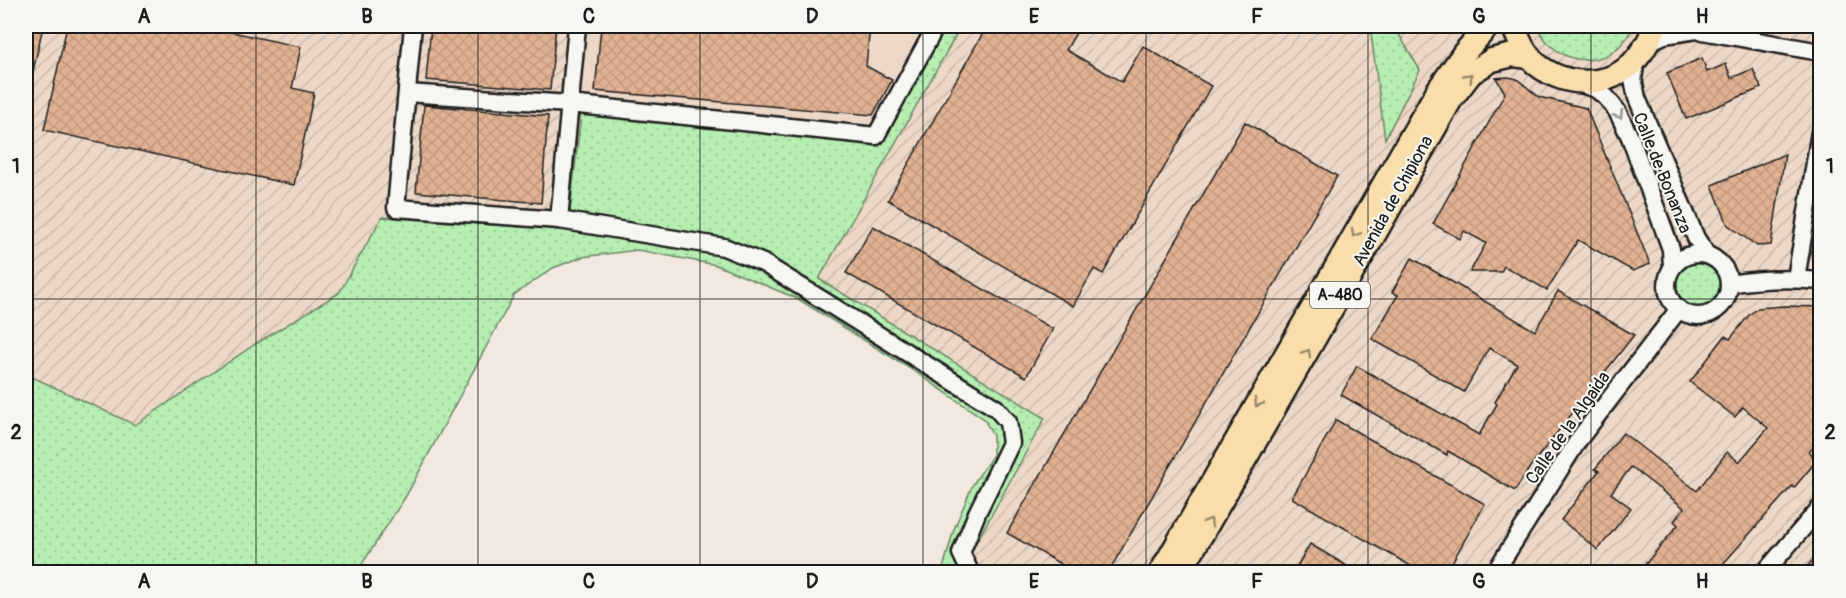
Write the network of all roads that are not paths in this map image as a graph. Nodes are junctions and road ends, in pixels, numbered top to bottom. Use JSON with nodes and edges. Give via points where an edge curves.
{"nodes":[{"id":1,"x":413,"y":26,"type":"edge"},
{"id":2,"x":577,"y":26,"type":"edge"},
{"id":3,"x":936,"y":26,"type":"edge"},
{"id":4,"x":1488,"y":26,"type":"edge"},
{"id":5,"x":1513,"y":26,"type":"edge"},
{"id":6,"x":1692,"y":28,"type":"edge"},
{"id":7,"x":1646,"y":42,"type":"edge"},
{"id":8,"x":1821,"y":52,"type":"edge"},
{"id":9,"x":1530,"y":57,"type":"junction"},
{"id":10,"x":1574,"y":81,"type":"junction"},
{"id":11,"x":406,"y":93,"type":"junction"},
{"id":12,"x":569,"y":104,"type":"junction"},
{"id":13,"x":1821,"y":132,"type":"edge"},
{"id":14,"x":559,"y":220,"type":"junction"},
{"id":15,"x":1707,"y":255,"type":"junction"},
{"id":16,"x":1672,"y":267,"type":"junction"},
{"id":17,"x":1796,"y":279,"type":"junction"},
{"id":18,"x":1821,"y":281,"type":"edge"},
{"id":19,"x":1729,"y":284,"type":"junction"},
{"id":20,"x":1678,"y":309,"type":"junction"},
{"id":21,"x":1821,"y":508,"type":"edge"},
{"id":22,"x":970,"y":573,"type":"edge"},
{"id":23,"x":1161,"y":573,"type":"edge"},
{"id":24,"x":1180,"y":573,"type":"edge"},
{"id":25,"x":1495,"y":573,"type":"edge"},
{"id":26,"x":1765,"y":573,"type":"edge"}],
"edges":[{"from":1,"to":11,"type":"street"},
{"from":2,"to":12,"type":"street"},
{"from":3,"to":12,"type":"street","via":[[876,136]]},
{"from":4,"to":23,"type":"main road","name":"Avenida de Chipiona","number":"A-480","one_way":true,"via":[[1438,90]]},
{"from":5,"to":9,"type":"main road"},
{"from":6,"to":7,"type":"street"},
{"from":6,"to":8,"type":"street"},
{"from":7,"to":10,"type":"main road","via":[[1623,71],[1591,82]]},
{"from":7,"to":15,"type":"street","name":"Calle de Bonanza","via":[[1634,79],[1637,99],[1696,238]]},
{"from":9,"to":10,"type":"main road","via":[[1542,69]]},
{"from":24,"to":9,"type":"main road","name":"Avenida de Chipiona","number":"A-480","one_way":true,"via":[[1450,99],[1471,73],[1492,60],[1513,55]]},
{"from":10,"to":16,"type":"street","name":"Calle de Bonanza","one_way":true,"via":[[1596,89],[1617,111],[1671,249]]},
{"from":11,"to":12,"type":"street"},
{"from":11,"to":14,"type":"street","via":[[396,208]]},
{"from":12,"to":14,"type":"street"},
{"from":13,"to":17,"type":"street"},
{"from":14,"to":22,"type":"street","via":[[724,247],[763,263],[996,408],[1008,422],[1011,443],[961,553]]},
{"from":15,"to":16,"type":"street","via":[[1688,255]]},
{"from":15,"to":19,"type":"street","via":[[1723,266]]},
{"from":16,"to":20,"type":"street","via":[[1666,285]]},
{"from":17,"to":18,"type":"street"},
{"from":17,"to":19,"type":"street"},
{"from":19,"to":20,"type":"street","via":[[1723,303],[1707,315],[1687,314]]},
{"from":20,"to":25,"type":"street","name":"Calle de la Algaida","via":[[1579,439]]},
{"from":21,"to":26,"type":"street"}]}
